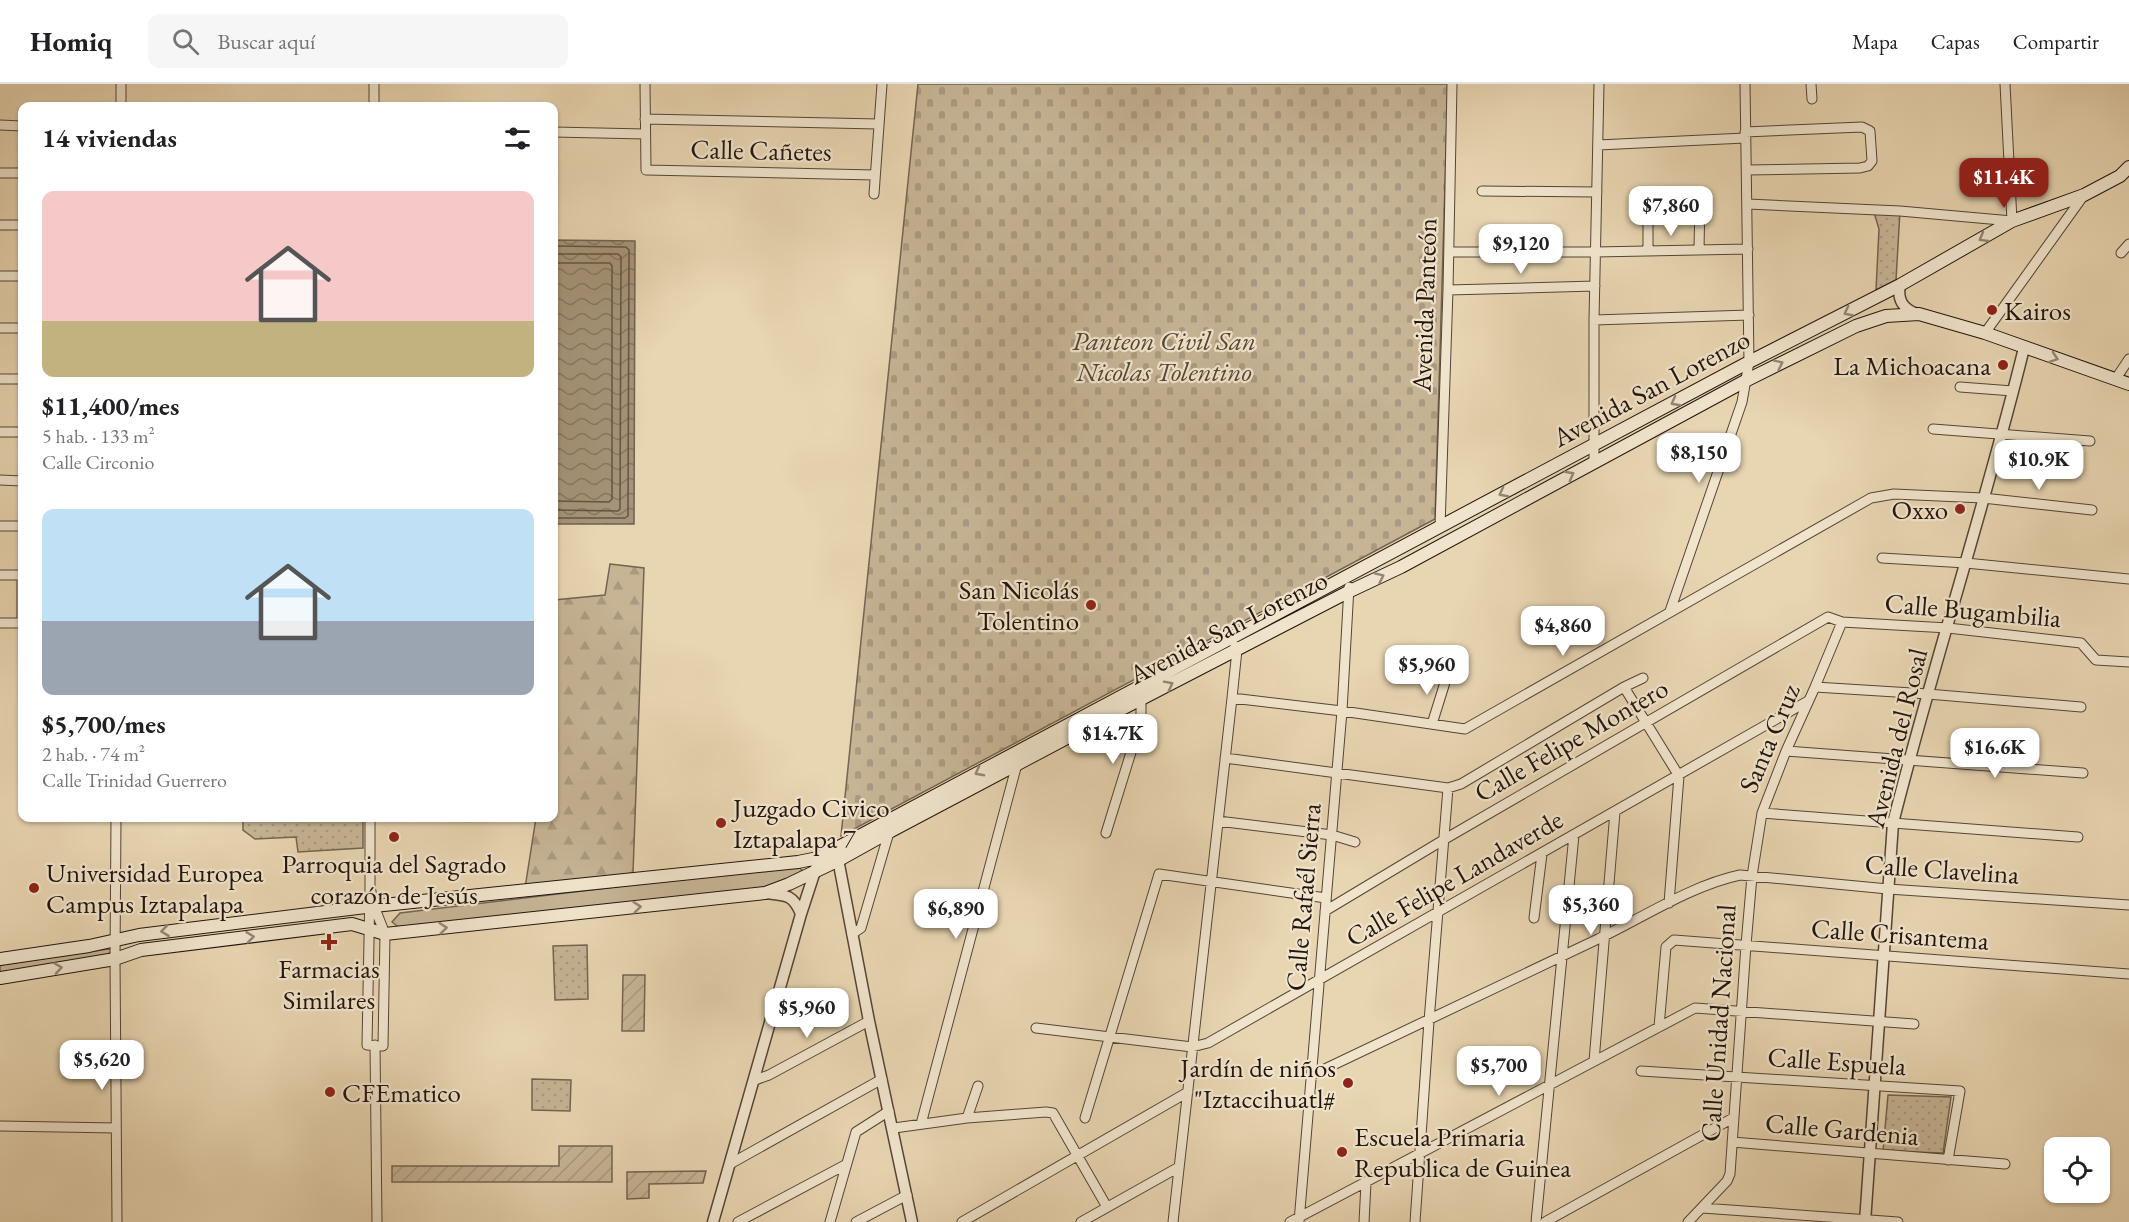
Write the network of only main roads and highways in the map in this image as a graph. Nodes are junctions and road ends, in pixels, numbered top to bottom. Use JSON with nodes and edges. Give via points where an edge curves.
{"nodes":[{"id":1,"x":2129,"y":167,"type":"edge"},
{"id":2,"x":2129,"y":384,"type":"edge"},
{"id":3,"x":1014,"y":759,"type":"junction"},
{"id":4,"x":817,"y":864,"type":"junction"},
{"id":5,"x":0,"y":959,"type":"edge"},
{"id":6,"x":0,"y":978,"type":"edge"}],
"edges":[{"from":1,"to":3,"type":"main road","name":"Avenida San Lorenzo","one_way":true,"via":[[2084,195],[2012,221],[1900,285],[1230,638]]},
{"from":3,"to":2,"type":"main road","name":"Avenida San Lorenzo","one_way":true,"via":[[1401,567],[1747,380],[1856,326],[1886,316],[1919,314]]},
{"from":3,"to":4,"type":"main road","name":"Avenida San Lorenzo"},
{"from":4,"to":5,"type":"main road","name":"Avenida San Lorenzo","one_way":true,"via":[[786,863],[371,906],[139,935]]},
{"from":6,"to":4,"type":"main road","name":"Avenida San Lorenzo","one_way":true,"via":[[115,959],[141,950],[352,924],[385,934],[765,893],[789,884]]}]}
